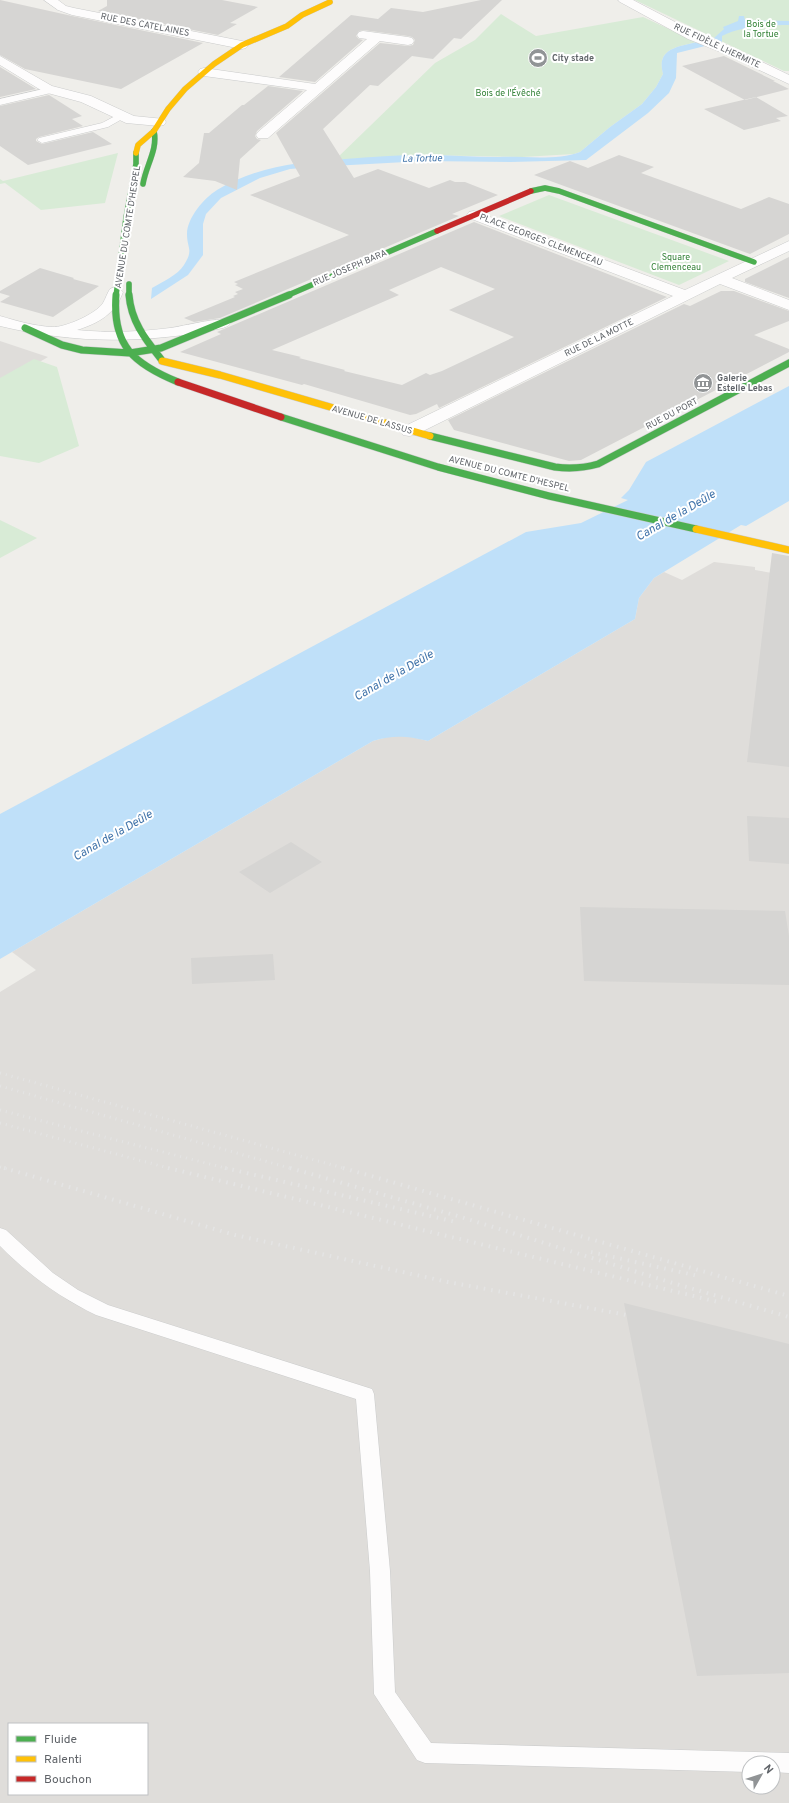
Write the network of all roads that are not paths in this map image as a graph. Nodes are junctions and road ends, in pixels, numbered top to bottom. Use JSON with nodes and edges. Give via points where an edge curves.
{"nodes":[{"id":1,"x":50,"y":0,"type":"edge"},
{"id":2,"x":624,"y":0,"type":"edge"},
{"id":3,"x":332,"y":1,"type":"edge"},
{"id":4,"x":362,"y":35,"type":"dead end"},
{"id":5,"x":377,"y":37,"type":"junction"},
{"id":6,"x":408,"y":41,"type":"dead end"},
{"id":7,"x":242,"y":45,"type":"junction"},
{"id":8,"x":0,"y":60,"type":"edge"},
{"id":9,"x":204,"y":72,"type":"junction"},
{"id":10,"x":789,"y":80,"type":"edge"},
{"id":11,"x":318,"y":88,"type":"junction"},
{"id":12,"x":52,"y":90,"type":"junction"},
{"id":13,"x":0,"y":102,"type":"edge"},
{"id":14,"x":121,"y":116,"type":"junction"},
{"id":15,"x":156,"y":127,"type":"junction"},
{"id":16,"x":263,"y":135,"type":"dead end"},
{"id":17,"x":42,"y":140,"type":"dead end"},
{"id":18,"x":141,"y":196,"type":"dead end"},
{"id":19,"x":474,"y":215,"type":"junction"},
{"id":20,"x":789,"y":245,"type":"edge"},
{"id":21,"x":754,"y":262,"type":"junction"},
{"id":22,"x":130,"y":272,"type":"dead end"},
{"id":23,"x":720,"y":279,"type":"junction"},
{"id":24,"x":115,"y":292,"type":"junction"},
{"id":25,"x":686,"y":296,"type":"junction"},
{"id":26,"x":789,"y":305,"type":"edge"},
{"id":27,"x":0,"y":320,"type":"edge"},
{"id":28,"x":226,"y":322,"type":"junction"},
{"id":29,"x":25,"y":328,"type":"junction"},
{"id":30,"x":51,"y":332,"type":"junction"},
{"id":31,"x":142,"y":334,"type":"junction"},
{"id":32,"x":119,"y":335,"type":"junction"},
{"id":33,"x":154,"y":350,"type":"junction"},
{"id":34,"x":130,"y":353,"type":"junction"},
{"id":35,"x":162,"y":361,"type":"junction"},
{"id":36,"x":789,"y":363,"type":"edge"},
{"id":37,"x":229,"y":398,"type":"junction"},
{"id":38,"x":409,"y":431,"type":"junction"},
{"id":39,"x":584,"y":469,"type":"joint"},
{"id":40,"x":786,"y":549,"type":"edge"},
{"id":41,"x":0,"y":1235,"type":"edge"},
{"id":42,"x":789,"y":1763,"type":"edge"}],
"edges":[{"from":1,"to":7,"type":"street","name":"RUE DES CATELAINES","via":[[72,11]]},
{"from":2,"to":10,"type":"street","name":"RUE FIDÈLE LHERMITE","via":[[692,36]]},
{"from":3,"to":7,"type":"street","name":"AVENUE DU COMTE D'HESPEL","via":[[265,26]]},
{"from":4,"to":5,"type":"street"},
{"from":5,"to":6,"type":"street"},
{"from":5,"to":11,"type":"street"},
{"from":7,"to":9,"type":"street","name":"AVENUE DU COMTE D'HESPEL"},
{"from":8,"to":12,"type":"street"},
{"from":9,"to":11,"type":"street"},
{"from":9,"to":15,"type":"street","name":"AVENUE DU COMTE D'HESPEL","via":[[180,94]]},
{"from":11,"to":16,"type":"street"},
{"from":12,"to":13,"type":"lane"},
{"from":12,"to":14,"type":"street","via":[[86,99]]},
{"from":14,"to":15,"type":"street"},
{"from":14,"to":17,"type":"lane","via":[[105,125]]},
{"from":15,"to":18,"type":"street","name":"AVENUE DU COMTE D'HESPEL","via":[[156,147],[146,167]]},
{"from":15,"to":24,"type":"street","name":"AVENUE DU COMTE D'HESPEL","via":[[136,149],[137,166],[130,190]]},
{"from":19,"to":21,"type":"street","name":"PLACE GEORGES CLEMENCEAU","via":[[533,189],[548,188]]},
{"from":19,"to":25,"type":"street","name":"PLACE GEORGES CLEMENCEAU"},
{"from":19,"to":28,"type":"street","name":"RUE JOSEPH BARA"},
{"from":20,"to":21,"type":"street","name":"RUE DE LA MOTTE"},
{"from":21,"to":23,"type":"street","name":"RUE DE LA MOTTE"},
{"from":22,"to":31,"type":"street","name":"AVENUE DU COMTE D'HESPEL","via":[[128,304],[131,318]]},
{"from":23,"to":25,"type":"street","name":"RUE DE LA MOTTE"},
{"from":23,"to":26,"type":"street"},
{"from":24,"to":30,"type":"street","via":[[108,308],[95,317]]},
{"from":24,"to":32,"type":"street","name":"AVENUE DU COMTE D'HESPEL","via":[[115,321]]},
{"from":25,"to":38,"type":"street","name":"RUE DE LA MOTTE"},
{"from":27,"to":29,"type":"street"},
{"from":28,"to":31,"type":"street","name":"RUE JOSEPH BARA","via":[[185,331]]},
{"from":28,"to":33,"type":"street","name":"RUE JOSEPH BARA"},
{"from":29,"to":30,"type":"street"},
{"from":29,"to":34,"type":"street","via":[[71,348]]},
{"from":30,"to":32,"type":"street"},
{"from":31,"to":32,"type":"street","name":"RUE JOSEPH BARA"},
{"from":31,"to":33,"type":"street","name":"AVENUE DU COMTE D'HESPEL"},
{"from":32,"to":34,"type":"street","name":"AVENUE DU COMTE D'HESPEL"},
{"from":33,"to":34,"type":"street","name":"RUE JOSEPH BARA"},
{"from":33,"to":35,"type":"street","name":"AVENUE DU COMTE D'HESPEL"},
{"from":34,"to":37,"type":"street","name":"AVENUE DU COMTE D'HESPEL","via":[[144,368]]},
{"from":35,"to":37,"type":"street","name":"AVENUE DU COMTE D'HESPEL","via":[[188,379]]},
{"from":35,"to":38,"type":"street","name":"AVENUE DE LASSUS","via":[[220,375]]},
{"from":36,"to":39,"type":"street","name":"RUE DU PORT"},
{"from":37,"to":40,"type":"street","name":"AVENUE DU COMTE D'HESPEL","via":[[438,467],[549,496]]},
{"from":38,"to":39,"type":"street","name":"AVENUE DE LASSUS","via":[[555,467]]},
{"from":41,"to":42,"type":"lane","via":[[27,1263],[53,1284],[79,1300],[102,1310],[365,1394],[380,1571],[386,1694],[425,1753]]}]}
